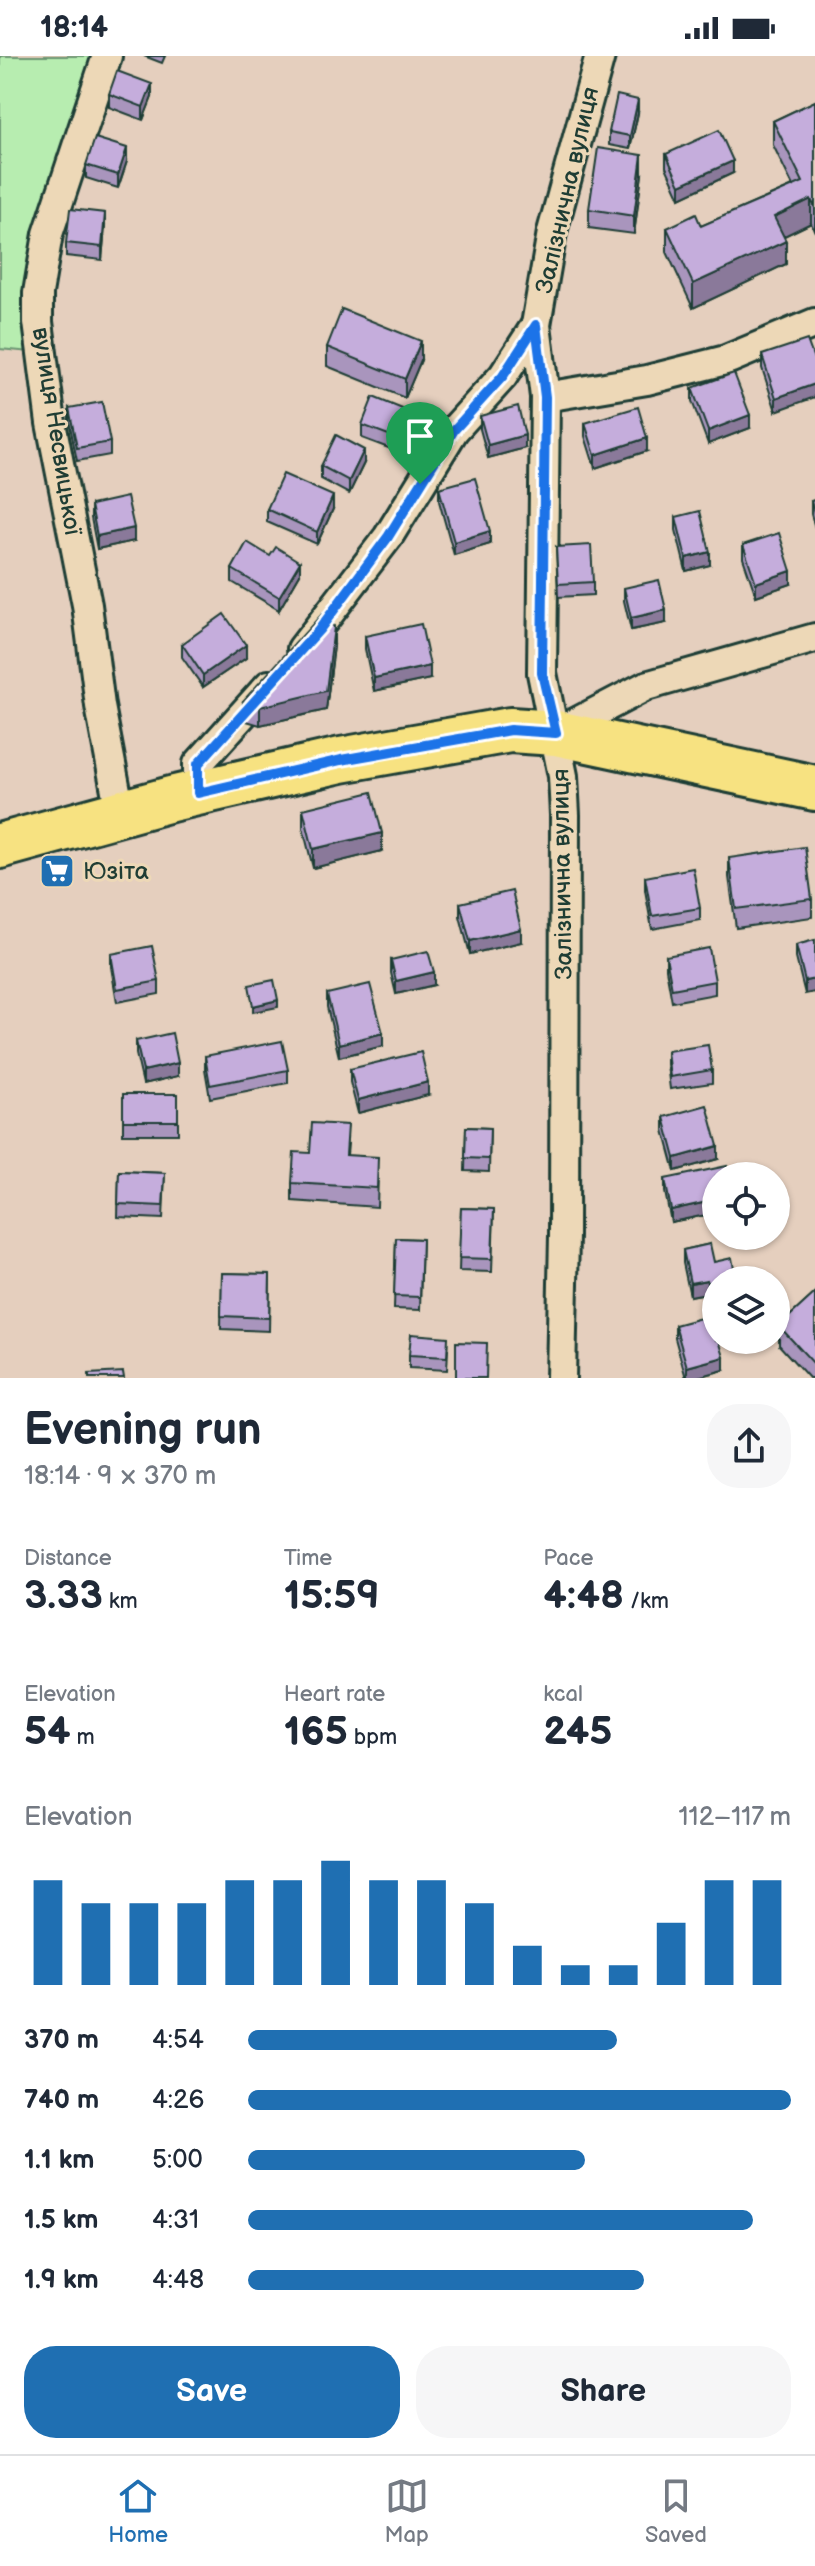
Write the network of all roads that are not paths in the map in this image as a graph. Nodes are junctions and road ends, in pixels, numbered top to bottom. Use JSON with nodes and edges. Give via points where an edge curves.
{"nodes":[{"id":1,"x":107,"y":56,"type":"edge"},
{"id":2,"x":600,"y":56,"type":"edge"},
{"id":3,"x":815,"y":323,"type":"edge"},
{"id":4,"x":536,"y":325,"type":"junction"},
{"id":5,"x":545,"y":397,"type":"junction"},
{"id":6,"x":815,"y":638,"type":"edge"},
{"id":7,"x":556,"y":733,"type":"junction"},
{"id":8,"x":815,"y":788,"type":"edge"},
{"id":9,"x":198,"y":793,"type":"junction"},
{"id":10,"x":120,"y":812,"type":"junction"},
{"id":11,"x":0,"y":846,"type":"edge"},
{"id":12,"x":561,"y":1378,"type":"edge"}],
"edges":[{"from":1,"to":10,"type":"street","name":"вулиця Несвицької","via":[[48,234],[38,322]]},
{"from":2,"to":4,"type":"street","name":"Залізнична вулиця","via":[[552,232]]},
{"from":3,"to":5,"type":"street","via":[[726,360]]},
{"from":4,"to":5,"type":"street","name":"Залізнична вулиця"},
{"from":4,"to":9,"type":"street","name":"Залізнична вулиця","via":[[503,376],[454,430],[388,537],[319,630],[198,764]]},
{"from":5,"to":7,"type":"street","name":"Залізнична вулиця","via":[[542,673]]},
{"from":6,"to":7,"type":"street","via":[[646,686]]},
{"from":7,"to":8,"type":"main road"},
{"from":7,"to":9,"type":"main road","via":[[510,730],[341,760]]},
{"from":7,"to":12,"type":"street","name":"Залізнична вулиця","via":[[565,815]]},
{"from":9,"to":10,"type":"main road"},
{"from":10,"to":11,"type":"main road"}]}
